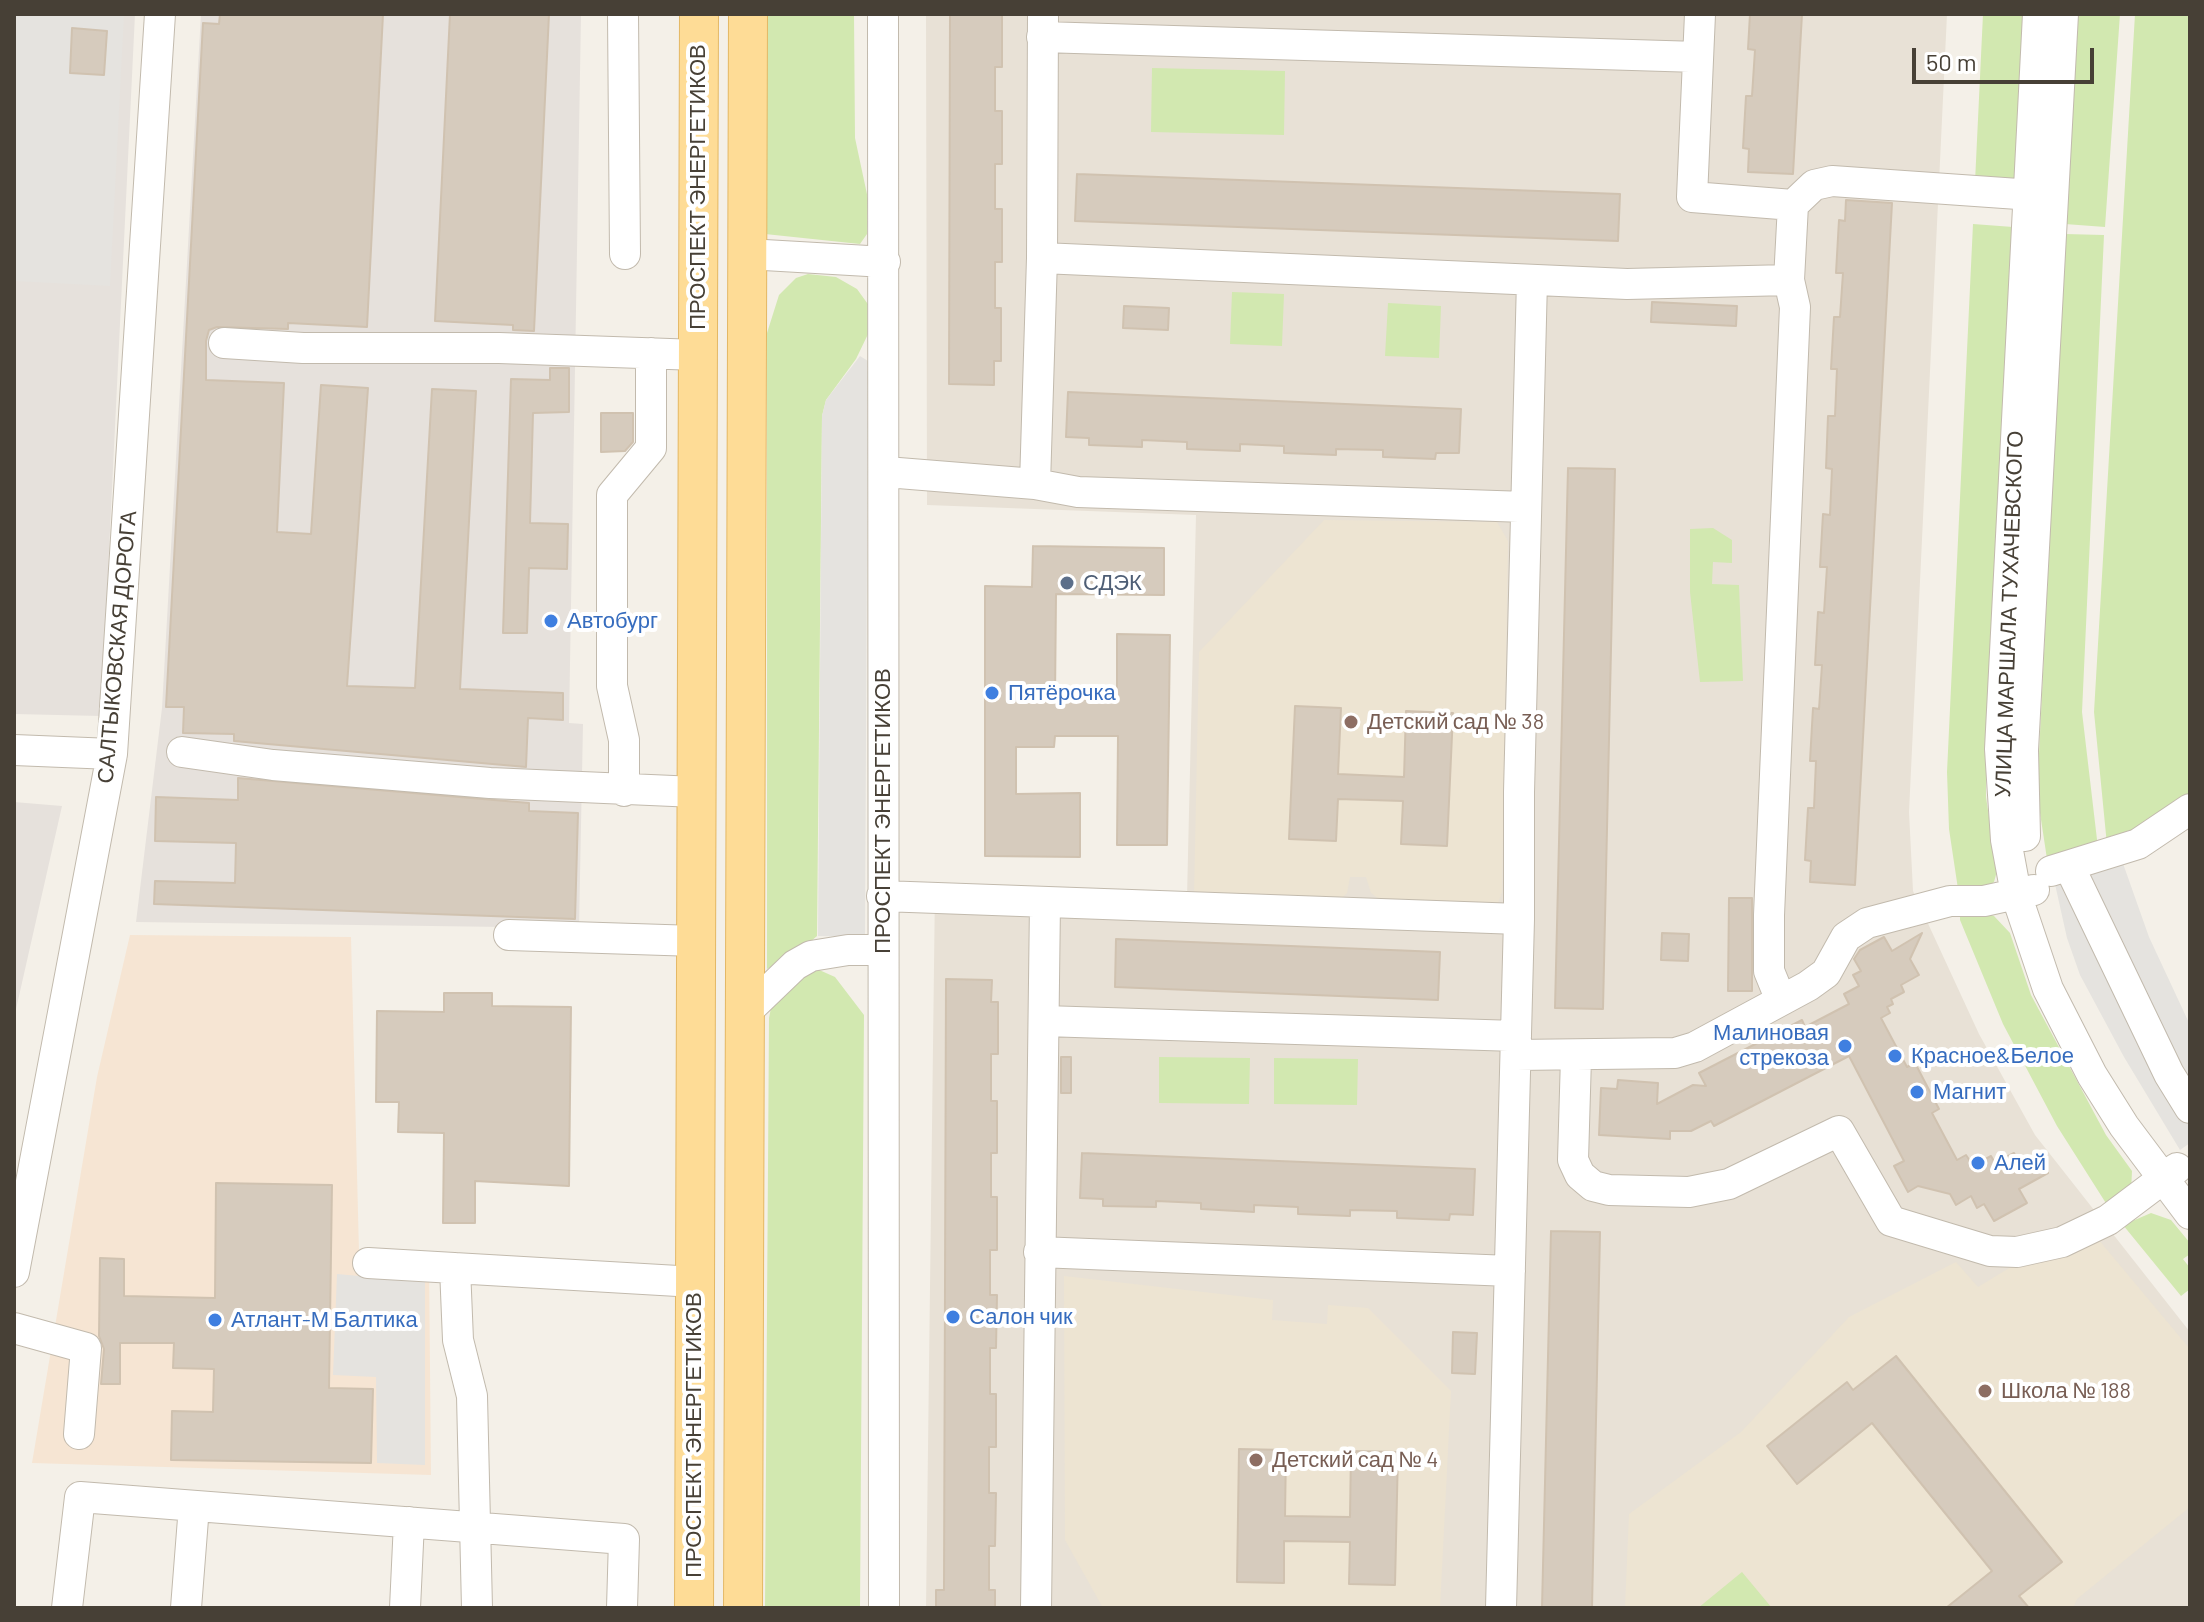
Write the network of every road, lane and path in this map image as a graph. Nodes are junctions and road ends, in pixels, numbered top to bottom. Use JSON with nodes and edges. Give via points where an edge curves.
{"nodes":[{"id":1,"x":160,"y":14,"type":"edge"},
{"id":2,"x":623,"y":14,"type":"edge"},
{"id":3,"x":699,"y":14,"type":"edge"},
{"id":4,"x":748,"y":14,"type":"edge"},
{"id":5,"x":883,"y":14,"type":"edge"},
{"id":6,"x":1700,"y":14,"type":"edge"},
{"id":7,"x":2038,"y":14,"type":"edge"},
{"id":8,"x":2063,"y":14,"type":"edge"},
{"id":9,"x":1042,"y":26,"type":"edge"},
{"id":10,"x":1698,"y":57,"type":"junction"},
{"id":11,"x":2040,"y":196,"type":"junction"},
{"id":12,"x":1793,"y":205,"type":"junction"},
{"id":13,"x":625,"y":254,"type":"dead end"},
{"id":14,"x":747,"y":254,"type":"junction"},
{"id":15,"x":1042,"y":258,"type":"junction"},
{"id":16,"x":885,"y":262,"type":"junction"},
{"id":17,"x":1532,"y":280,"type":"junction"},
{"id":18,"x":1789,"y":280,"type":"junction"},
{"id":19,"x":224,"y":343,"type":"dead end"},
{"id":20,"x":651,"y":353,"type":"junction"},
{"id":21,"x":698,"y":355,"type":"junction"},
{"id":22,"x":886,"y":472,"type":"junction"},
{"id":23,"x":1035,"y":484,"type":"junction"},
{"id":24,"x":1526,"y":507,"type":"junction"},
{"id":25,"x":14,"y":750,"type":"edge"},
{"id":26,"x":182,"y":752,"type":"dead end"},
{"id":27,"x":112,"y":754,"type":"junction"},
{"id":28,"x":624,"y":791,"type":"junction"},
{"id":29,"x":696,"y":792,"type":"junction"},
{"id":30,"x":2190,"y":809,"type":"edge"},
{"id":31,"x":2069,"y":866,"type":"junction"},
{"id":32,"x":2025,"y":885,"type":"junction"},
{"id":33,"x":882,"y":896,"type":"junction"},
{"id":34,"x":1045,"y":903,"type":"junction"},
{"id":35,"x":1519,"y":919,"type":"junction"},
{"id":36,"x":509,"y":935,"type":"dead end"},
{"id":37,"x":696,"y":941,"type":"junction"},
{"id":38,"x":882,"y":950,"type":"junction"},
{"id":39,"x":1780,"y":998,"type":"junction"},
{"id":40,"x":745,"y":1013,"type":"junction"},
{"id":41,"x":1044,"y":1021,"type":"junction"},
{"id":42,"x":1516,"y":1046,"type":"junction"},
{"id":43,"x":1576,"y":1057,"type":"junction"},
{"id":44,"x":2190,"y":1108,"type":"edge"},
{"id":45,"x":2177,"y":1177,"type":"edge"},
{"id":46,"x":2190,"y":1214,"type":"edge"},
{"id":47,"x":1039,"y":1252,"type":"junction"},
{"id":48,"x":368,"y":1263,"type":"dead end"},
{"id":49,"x":455,"y":1268,"type":"junction"},
{"id":50,"x":1510,"y":1271,"type":"junction"},
{"id":51,"x":14,"y":1272,"type":"edge"},
{"id":52,"x":695,"y":1282,"type":"junction"},
{"id":53,"x":14,"y":1328,"type":"edge"},
{"id":54,"x":79,"y":1434,"type":"dead end"},
{"id":55,"x":194,"y":1506,"type":"junction"},
{"id":56,"x":409,"y":1522,"type":"junction"},
{"id":57,"x":474,"y":1527,"type":"junction"},
{"id":58,"x":67,"y":1608,"type":"edge"},
{"id":59,"x":186,"y":1608,"type":"edge"},
{"id":60,"x":405,"y":1608,"type":"edge"},
{"id":61,"x":477,"y":1608,"type":"edge"},
{"id":62,"x":622,"y":1608,"type":"edge"},
{"id":63,"x":694,"y":1608,"type":"edge"},
{"id":64,"x":743,"y":1608,"type":"edge"},
{"id":65,"x":884,"y":1608,"type":"edge"},
{"id":66,"x":1036,"y":1608,"type":"edge"},
{"id":67,"x":1501,"y":1608,"type":"edge"}],
"edges":[{"from":1,"to":27,"type":"street","name":"САЛТЫКОВСКАЯ ДОРОГА"},
{"from":2,"to":13,"type":"street"},
{"from":3,"to":21,"type":"main road","name":"ПРОСПЕКТ ЭНЕРГЕТИКОВ"},
{"from":4,"to":14,"type":"main road"},
{"from":5,"to":16,"type":"street","name":"ПРОСПЕКТ ЭНЕРГЕТИКОВ"},
{"from":6,"to":10,"type":"street"},
{"from":7,"to":11,"type":"street","name":"УЛИЦА МАРШАЛА ТУХАЧЕВСКОГО"},
{"from":8,"to":11,"type":"street","name":"УЛИЦА МАРШАЛА ТУХАЧЕВСКОГО"},
{"from":9,"to":10,"type":"street"},
{"from":9,"to":15,"type":"street"},
{"from":10,"to":12,"type":"street","via":[[1692,197]]},
{"from":11,"to":12,"type":"street","via":[[1832,181],[1808,188]]},
{"from":11,"to":32,"type":"street","name":"УЛИЦА МАРШАЛА ТУХАЧЕВСКОГО","via":[[2000,749],[2001,796]]},
{"from":12,"to":18,"type":"street"},
{"from":14,"to":16,"type":"street"},
{"from":14,"to":40,"type":"main road"},
{"from":15,"to":17,"type":"street"},
{"from":15,"to":23,"type":"street"},
{"from":16,"to":22,"type":"street","name":"ПРОСПЕКТ ЭНЕРГЕТИКОВ"},
{"from":17,"to":18,"type":"street"},
{"from":17,"to":24,"type":"street"},
{"from":18,"to":39,"type":"street","via":[[1795,307],[1769,915],[1769,971]]},
{"from":19,"to":20,"type":"street"},
{"from":20,"to":21,"type":"street"},
{"from":20,"to":28,"type":"street","via":[[651,448],[612,495],[612,686],[624,740]]},
{"from":21,"to":29,"type":"main road","name":"ПРОСПЕКТ ЭНЕРГЕТИКОВ"},
{"from":22,"to":23,"type":"street"},
{"from":22,"to":33,"type":"street","name":"ПРОСПЕКТ ЭНЕРГЕТИКОВ"},
{"from":23,"to":24,"type":"street","via":[[1078,492]]},
{"from":24,"to":35,"type":"street"},
{"from":25,"to":27,"type":"street"},
{"from":26,"to":28,"type":"street","via":[[345,772]]},
{"from":27,"to":51,"type":"street","name":"САЛТЫКОВСКАЯ ДОРОГА"},
{"from":28,"to":29,"type":"street"},
{"from":29,"to":37,"type":"main road","name":"ПРОСПЕКТ ЭНЕРГЕТИКОВ"},
{"from":30,"to":31,"type":"street","via":[[2138,844]]},
{"from":31,"to":32,"type":"street"},
{"from":31,"to":44,"type":"street"},
{"from":32,"to":39,"type":"street","via":[[1984,901],[1950,901],[1867,923],[1846,937],[1826,973]]},
{"from":32,"to":45,"type":"street","name":"УЛИЦА МАРШАЛА ТУХАЧЕВСКОГО","via":[[2048,989],[2092,1075]]},
{"from":33,"to":34,"type":"street"},
{"from":33,"to":38,"type":"street","name":"ПРОСПЕКТ ЭНЕРГЕТИКОВ"},
{"from":34,"to":35,"type":"street"},
{"from":34,"to":41,"type":"street"},
{"from":35,"to":42,"type":"street"},
{"from":36,"to":37,"type":"street"},
{"from":37,"to":52,"type":"main road","name":"ПРОСПЕКТ ЭНЕРГЕТИКОВ"},
{"from":38,"to":40,"type":"street","via":[[830,944],[795,965]]},
{"from":38,"to":65,"type":"street","name":"ПРОСПЕКТ ЭНЕРГЕТИКОВ"},
{"from":39,"to":43,"type":"street","via":[[1675,1053]]},
{"from":40,"to":64,"type":"main road"},
{"from":41,"to":42,"type":"street"},
{"from":41,"to":47,"type":"street"},
{"from":42,"to":43,"type":"street"},
{"from":42,"to":50,"type":"street"},
{"from":43,"to":45,"type":"street","via":[[1573,1160],[1593,1186],[1609,1190],[1689,1192],[1729,1184],[1839,1131],[1891,1221],[1990,1251],[2017,1252],[2062,1242]]},
{"from":45,"to":46,"type":"street","name":"УЛИЦА МАРШАЛА ТУХАЧЕВСКОГО"},
{"from":47,"to":50,"type":"street"},
{"from":47,"to":66,"type":"street"},
{"from":48,"to":49,"type":"street"},
{"from":49,"to":52,"type":"street"},
{"from":49,"to":57,"type":"street","via":[[458,1340],[472,1396]]},
{"from":50,"to":67,"type":"street"},
{"from":52,"to":63,"type":"main road","name":"ПРОСПЕКТ ЭНЕРГЕТИКОВ"},
{"from":53,"to":54,"type":"street","via":[[86,1348]]},
{"from":55,"to":56,"type":"street"},
{"from":55,"to":58,"type":"street","via":[[80,1497]]},
{"from":55,"to":59,"type":"street"},
{"from":56,"to":57,"type":"street"},
{"from":56,"to":60,"type":"street"},
{"from":57,"to":61,"type":"street"},
{"from":57,"to":62,"type":"street","via":[[624,1539]]}]}
